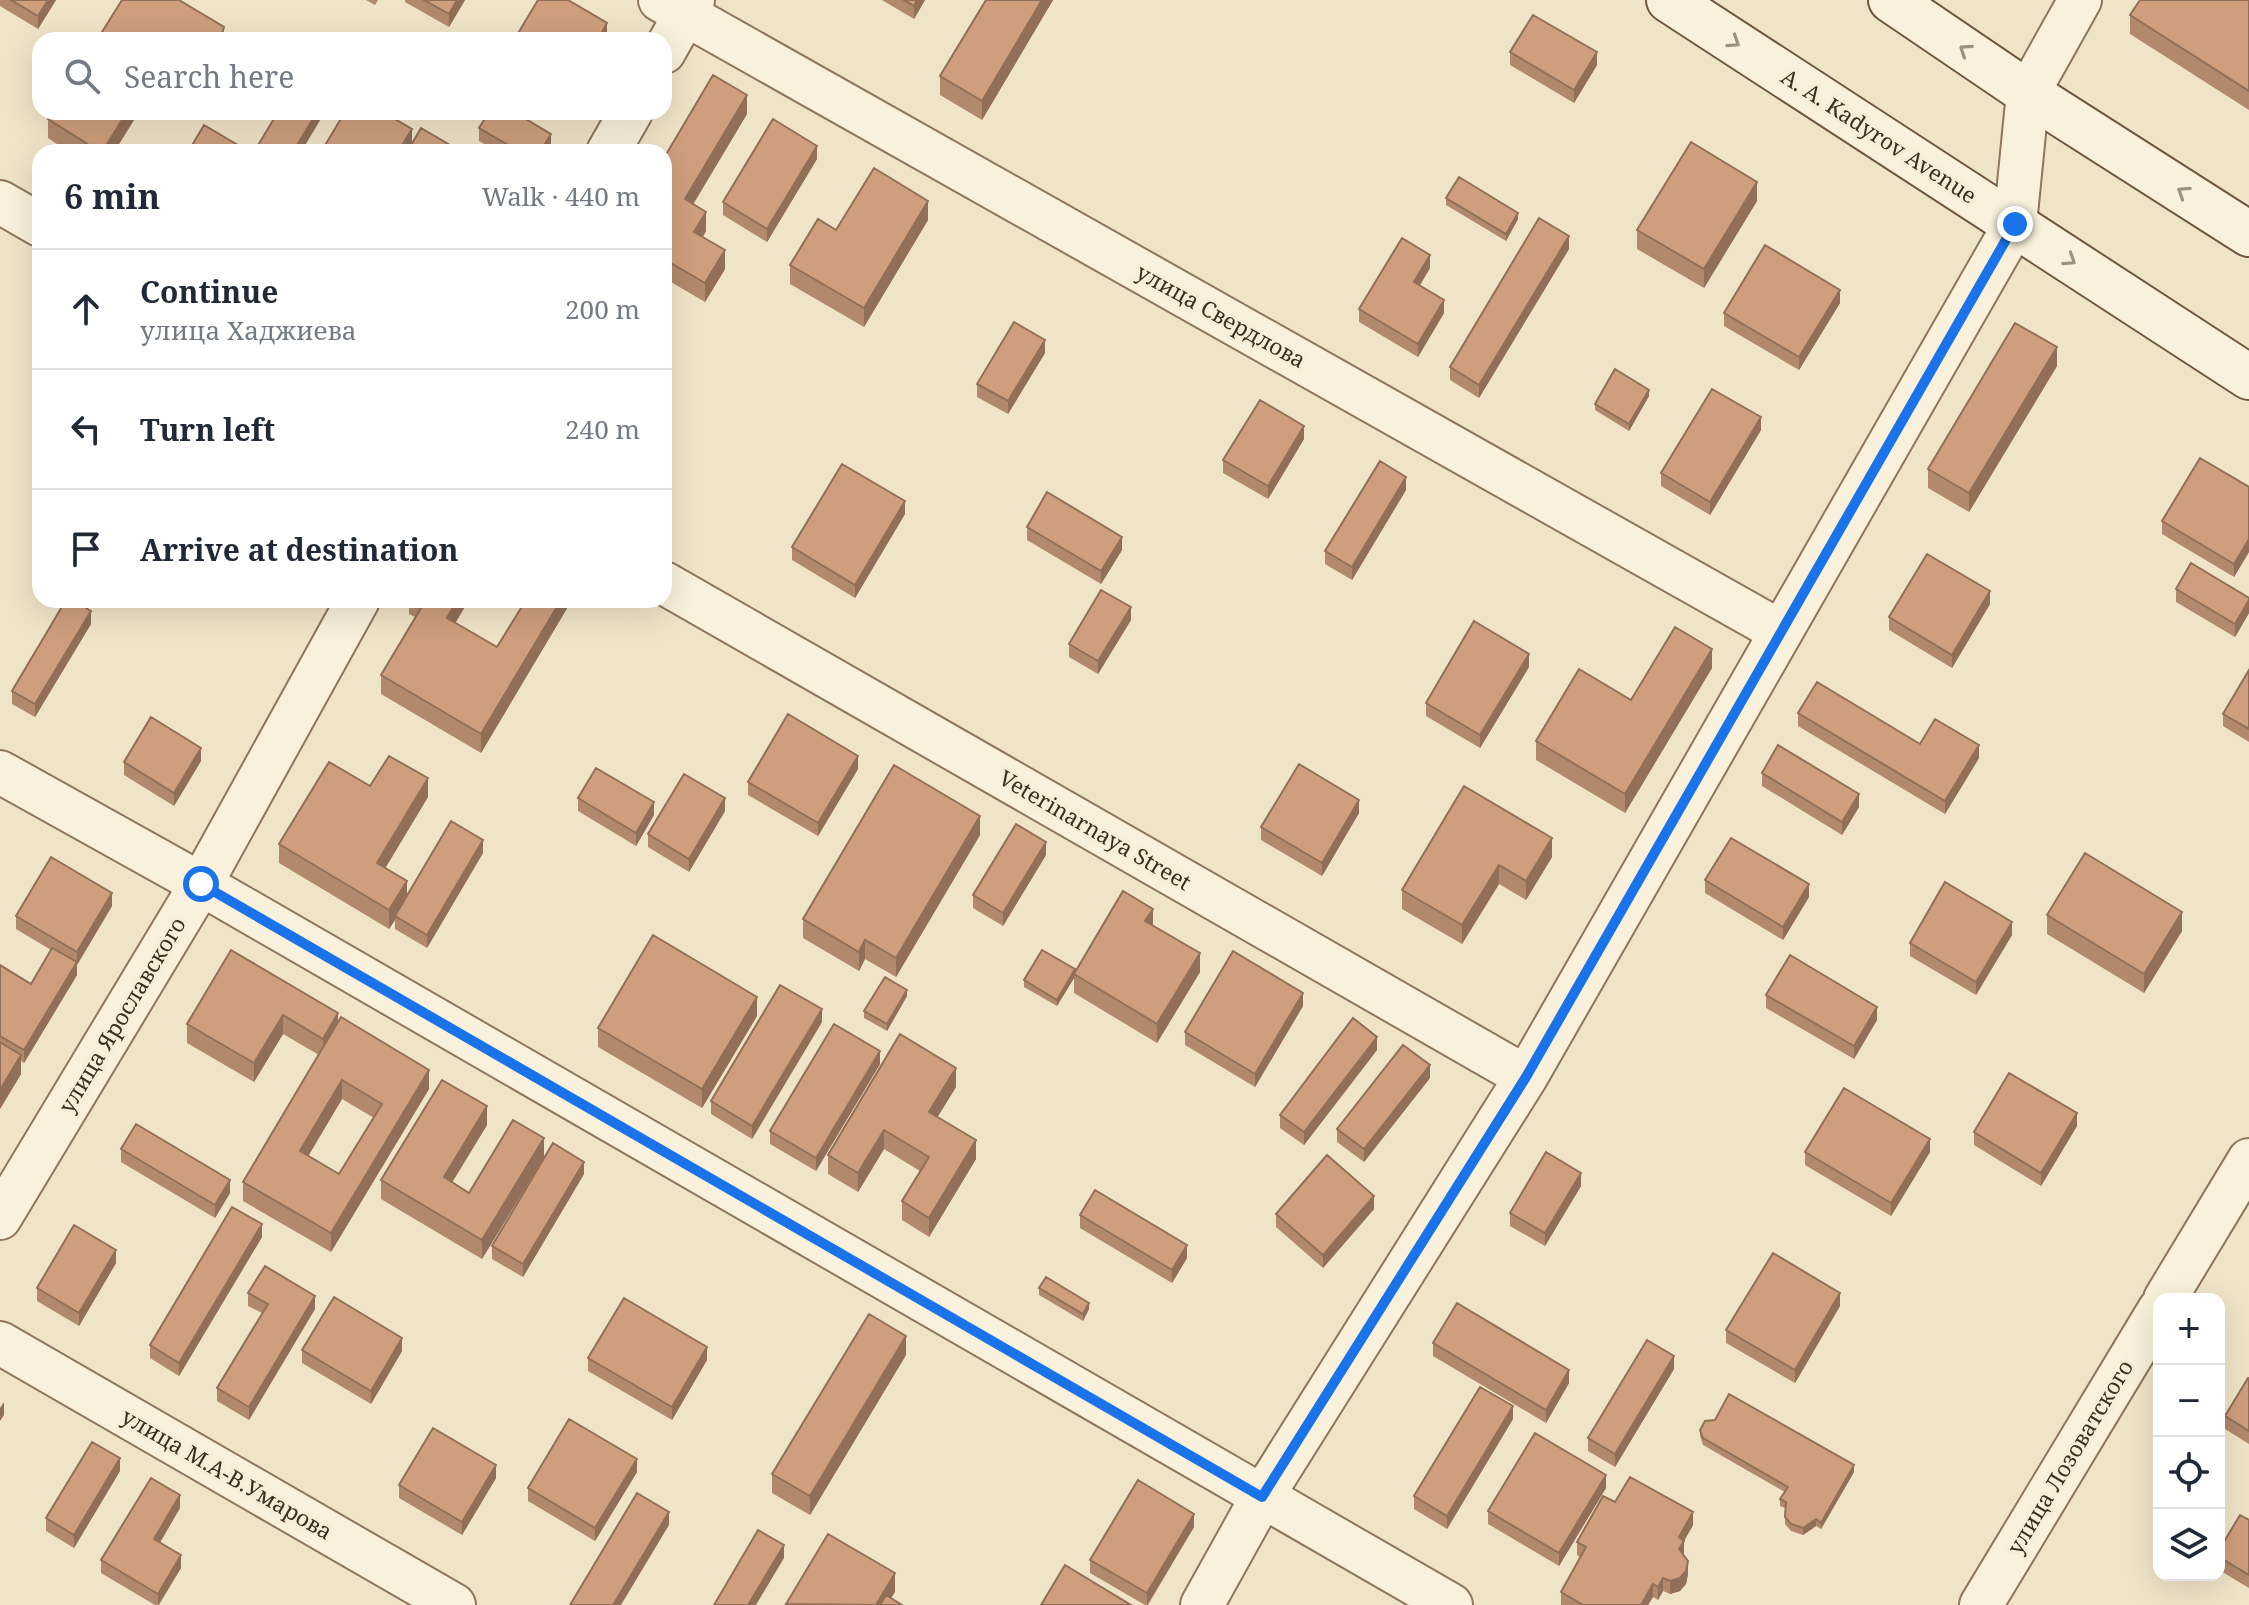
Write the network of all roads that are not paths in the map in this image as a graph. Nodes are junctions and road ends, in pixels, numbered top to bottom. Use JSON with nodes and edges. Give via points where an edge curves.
{"nodes":[{"id":1,"x":1669,"y":0,"type":"edge"},
{"id":2,"x":1891,"y":0,"type":"edge"},
{"id":3,"x":2080,"y":0,"type":"edge"},
{"id":4,"x":680,"y":5,"type":"edge"},
{"id":5,"x":671,"y":32,"type":"edge"},
{"id":6,"x":2028,"y":93,"type":"junction"},
{"id":7,"x":626,"y":120,"type":"edge"},
{"id":8,"x":613,"y":144,"type":"edge"},
{"id":9,"x":0,"y":202,"type":"edge"},
{"id":10,"x":32,"y":220,"type":"edge"},
{"id":11,"x":2015,"y":224,"type":"junction"},
{"id":12,"x":2249,"y":234,"type":"edge"},
{"id":13,"x":2249,"y":377,"type":"edge"},
{"id":14,"x":672,"y":588,"type":"edge"},
{"id":15,"x":354,"y":608,"type":"edge"},
{"id":16,"x":1781,"y":632,"type":"junction"},
{"id":17,"x":0,"y":772,"type":"edge"},
{"id":18,"x":201,"y":884,"type":"junction"},
{"id":19,"x":1526,"y":1077,"type":"junction"},
{"id":20,"x":2249,"y":1160,"type":"edge"},
{"id":21,"x":0,"y":1218,"type":"edge"},
{"id":22,"x":2169,"y":1293,"type":"edge"},
{"id":23,"x":2153,"y":1320,"type":"edge"},
{"id":24,"x":0,"y":1343,"type":"edge"},
{"id":25,"x":1262,"y":1497,"type":"junction"},
{"id":26,"x":454,"y":1605,"type":"edge"},
{"id":27,"x":1202,"y":1605,"type":"edge"},
{"id":28,"x":1451,"y":1605,"type":"edge"},
{"id":29,"x":1981,"y":1605,"type":"edge"}],
"edges":[{"from":1,"to":11,"type":"street","name":"A. A. Kadyrov Avenue","one_way":true},
{"from":6,"to":2,"type":"street","one_way":true},
{"from":3,"to":6,"type":"street"},
{"from":4,"to":5,"type":"street"},
{"from":4,"to":16,"type":"street","name":"улица Свердлова"},
{"from":6,"to":11,"type":"street"},
{"from":12,"to":6,"type":"street","one_way":true},
{"from":7,"to":8,"type":"street"},
{"from":9,"to":10,"type":"street"},
{"from":11,"to":13,"type":"street","name":"A. A. Kadyrov Avenue","one_way":true},
{"from":11,"to":16,"type":"street"},
{"from":14,"to":19,"type":"street","name":"Veterinarnaya Street"},
{"from":15,"to":18,"type":"street","name":"улица Ярославского"},
{"from":16,"to":19,"type":"street"},
{"from":17,"to":18,"type":"street"},
{"from":18,"to":21,"type":"street","name":"улица Ярославского"},
{"from":18,"to":25,"type":"street"},
{"from":19,"to":25,"type":"street"},
{"from":20,"to":22,"type":"street"},
{"from":23,"to":29,"type":"street","name":"улица Лозоватского"},
{"from":24,"to":26,"type":"street","name":"улица М.А-В.Умарова"},
{"from":25,"to":27,"type":"street"},
{"from":25,"to":28,"type":"street"}]}
